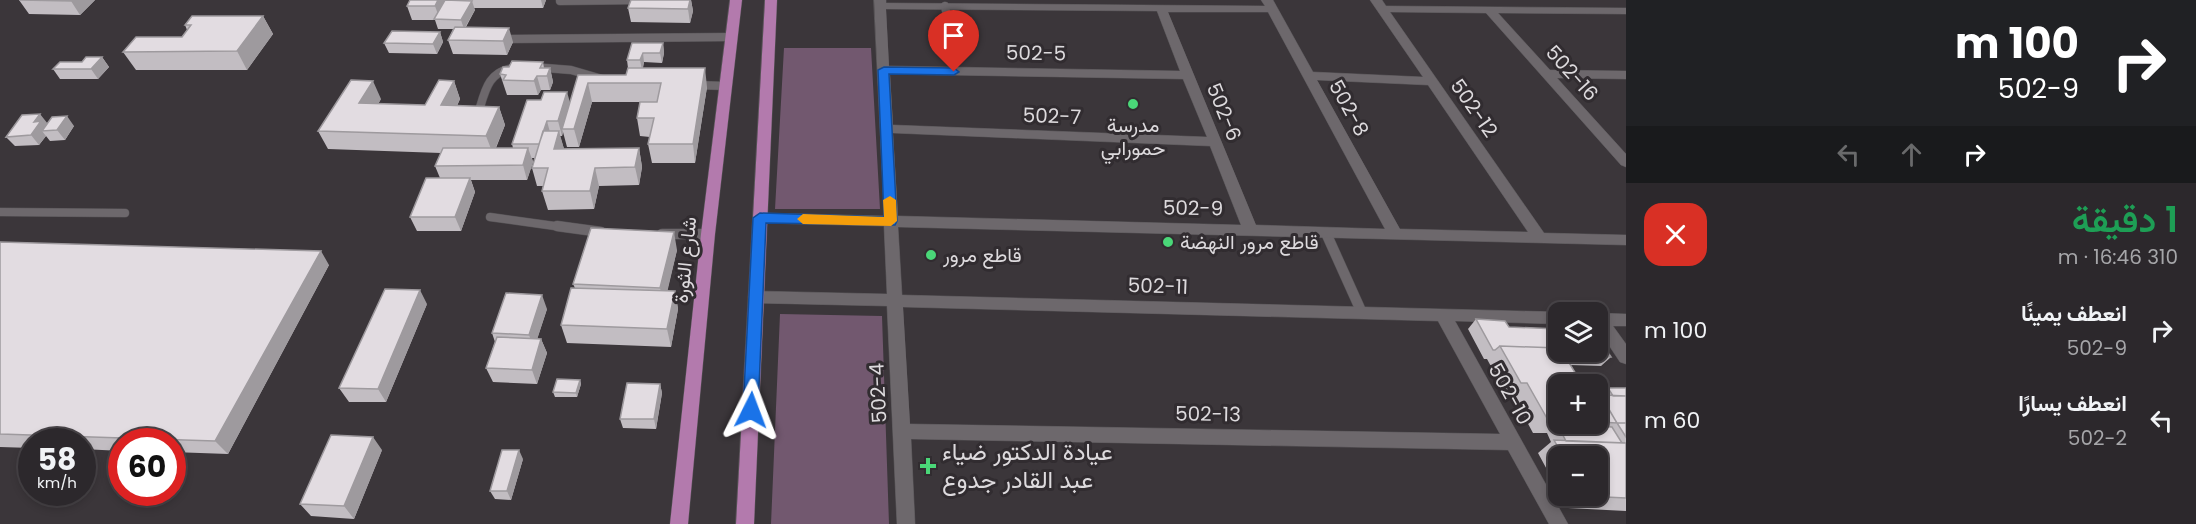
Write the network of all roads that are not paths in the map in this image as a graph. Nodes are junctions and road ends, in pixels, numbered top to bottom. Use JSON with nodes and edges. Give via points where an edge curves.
{"nodes":[{"id":1,"x":654,"y":0,"type":"edge"},
{"id":2,"x":736,"y":0,"type":"edge"},
{"id":3,"x":771,"y":0,"type":"edge"},
{"id":4,"x":560,"y":1,"type":"edge"},
{"id":5,"x":880,"y":3,"type":"edge"},
{"id":6,"x":1270,"y":5,"type":"edge"},
{"id":7,"x":1380,"y":5,"type":"edge"},
{"id":8,"x":945,"y":6,"type":"junction"},
{"id":9,"x":1161,"y":8,"type":"junction"},
{"id":10,"x":1489,"y":10,"type":"junction"},
{"id":11,"x":1626,"y":11,"type":"edge"},
{"id":12,"x":732,"y":37,"type":"junction"},
{"id":13,"x":951,"y":37,"type":"dead end"},
{"id":14,"x":495,"y":38,"type":"edge"},
{"id":15,"x":519,"y":68,"type":"edge"},
{"id":16,"x":529,"y":68,"type":"edge"},
{"id":17,"x":884,"y":70,"type":"junction"},
{"id":18,"x":1546,"y":74,"type":"junction"},
{"id":19,"x":1188,"y":75,"type":"junction"},
{"id":20,"x":1626,"y":75,"type":"edge"},
{"id":21,"x":1309,"y":76,"type":"junction"},
{"id":22,"x":1432,"y":81,"type":"junction"},
{"id":23,"x":613,"y":82,"type":"edge"},
{"id":24,"x":682,"y":85,"type":"edge"},
{"id":25,"x":726,"y":86,"type":"junction"},
{"id":26,"x":478,"y":114,"type":"edge"},
{"id":27,"x":886,"y":129,"type":"junction"},
{"id":28,"x":1215,"y":142,"type":"junction"},
{"id":29,"x":1620,"y":149,"type":"edge"},
{"id":30,"x":1626,"y":162,"type":"edge"},
{"id":31,"x":0,"y":212,"type":"edge"},
{"id":32,"x":125,"y":213,"type":"dead end"},
{"id":33,"x":490,"y":218,"type":"dead end"},
{"id":34,"x":760,"y":218,"type":"junction"},
{"id":35,"x":891,"y":221,"type":"junction"},
{"id":36,"x":1251,"y":231,"type":"junction"},
{"id":37,"x":1326,"y":233,"type":"junction"},
{"id":38,"x":613,"y":234,"type":"edge"},
{"id":39,"x":649,"y":234,"type":"edge"},
{"id":40,"x":708,"y":234,"type":"junction"},
{"id":41,"x":1396,"y":235,"type":"junction"},
{"id":42,"x":1540,"y":238,"type":"junction"},
{"id":43,"x":1621,"y":240,"type":"edge"},
{"id":44,"x":1626,"y":253,"type":"edge"},
{"id":45,"x":756,"y":297,"type":"junction"},
{"id":46,"x":895,"y":300,"type":"junction"},
{"id":47,"x":1362,"y":313,"type":"junction"},
{"id":48,"x":1443,"y":315,"type":"junction"},
{"id":49,"x":1548,"y":318,"type":"edge"},
{"id":50,"x":1608,"y":319,"type":"edge"},
{"id":51,"x":1626,"y":320,"type":"edge"},
{"id":52,"x":1608,"y":333,"type":"edge"},
{"id":53,"x":1626,"y":357,"type":"edge"},
{"id":54,"x":901,"y":431,"type":"junction"},
{"id":55,"x":1514,"y":442,"type":"junction"},
{"id":56,"x":679,"y":524,"type":"edge"},
{"id":57,"x":745,"y":524,"type":"edge"},
{"id":58,"x":906,"y":524,"type":"edge"},
{"id":59,"x":1559,"y":524,"type":"edge"}],
"edges":[{"from":1,"to":4,"type":"lane"},
{"from":2,"to":12,"type":"main road","name":"شارع الثورة"},
{"from":3,"to":34,"type":"main road"},
{"from":5,"to":8,"type":"street"},
{"from":5,"to":17,"type":"street","name":"502-4"},
{"from":6,"to":9,"type":"street"},
{"from":6,"to":21,"type":"street","name":"502-8"},
{"from":7,"to":10,"type":"street"},
{"from":7,"to":22,"type":"street","name":"502-12"},
{"from":8,"to":9,"type":"street"},
{"from":8,"to":13,"type":"lane"},
{"from":9,"to":19,"type":"street","name":"502-6"},
{"from":10,"to":11,"type":"street"},
{"from":10,"to":18,"type":"street","name":"502-16"},
{"from":12,"to":14,"type":"lane"},
{"from":12,"to":25,"type":"main road","name":"شارع الثورة"},
{"from":15,"to":26,"type":"lane","via":[[491,75]]},
{"from":16,"to":23,"type":"lane","via":[[571,70]]},
{"from":17,"to":19,"type":"street","name":"502-5"},
{"from":17,"to":27,"type":"street","name":"502-4"},
{"from":18,"to":20,"type":"street"},
{"from":18,"to":29,"type":"street","name":"502-16"},
{"from":19,"to":28,"type":"street","name":"502-6"},
{"from":21,"to":22,"type":"street"},
{"from":21,"to":41,"type":"street","name":"502-8"},
{"from":22,"to":42,"type":"street","name":"502-12"},
{"from":24,"to":25,"type":"lane"},
{"from":25,"to":40,"type":"main road","name":"شارع الثورة"},
{"from":27,"to":28,"type":"street","name":"502-7"},
{"from":27,"to":35,"type":"street","name":"502-4"},
{"from":28,"to":36,"type":"street","name":"502-6"},
{"from":29,"to":30,"type":"street","name":"502-16"},
{"from":31,"to":32,"type":"lane"},
{"from":33,"to":38,"type":"lane"},
{"from":34,"to":35,"type":"street","name":"502-9"},
{"from":34,"to":45,"type":"main road"},
{"from":35,"to":36,"type":"street","name":"502-9"},
{"from":35,"to":46,"type":"street","name":"502-4"},
{"from":36,"to":37,"type":"street","name":"502-9"},
{"from":37,"to":41,"type":"street","name":"502-9"},
{"from":37,"to":47,"type":"lane"},
{"from":39,"to":40,"type":"lane"},
{"from":40,"to":56,"type":"main road","name":"شارع الثورة"},
{"from":41,"to":42,"type":"street","name":"502-9"},
{"from":42,"to":43,"type":"street","name":"502-9"},
{"from":43,"to":44,"type":"street"},
{"from":45,"to":46,"type":"street","name":"502-11"},
{"from":45,"to":57,"type":"main road"},
{"from":46,"to":47,"type":"street","name":"502-11"},
{"from":46,"to":54,"type":"street","name":"502-4"},
{"from":47,"to":48,"type":"street","name":"502-11"},
{"from":48,"to":49,"type":"street","name":"502-11"},
{"from":48,"to":55,"type":"street","name":"502-10"},
{"from":50,"to":51,"type":"street"},
{"from":52,"to":53,"type":"street"},
{"from":54,"to":55,"type":"street","name":"502-13"},
{"from":54,"to":58,"type":"street","name":"502-4"},
{"from":55,"to":59,"type":"street","name":"502-10"}]}
